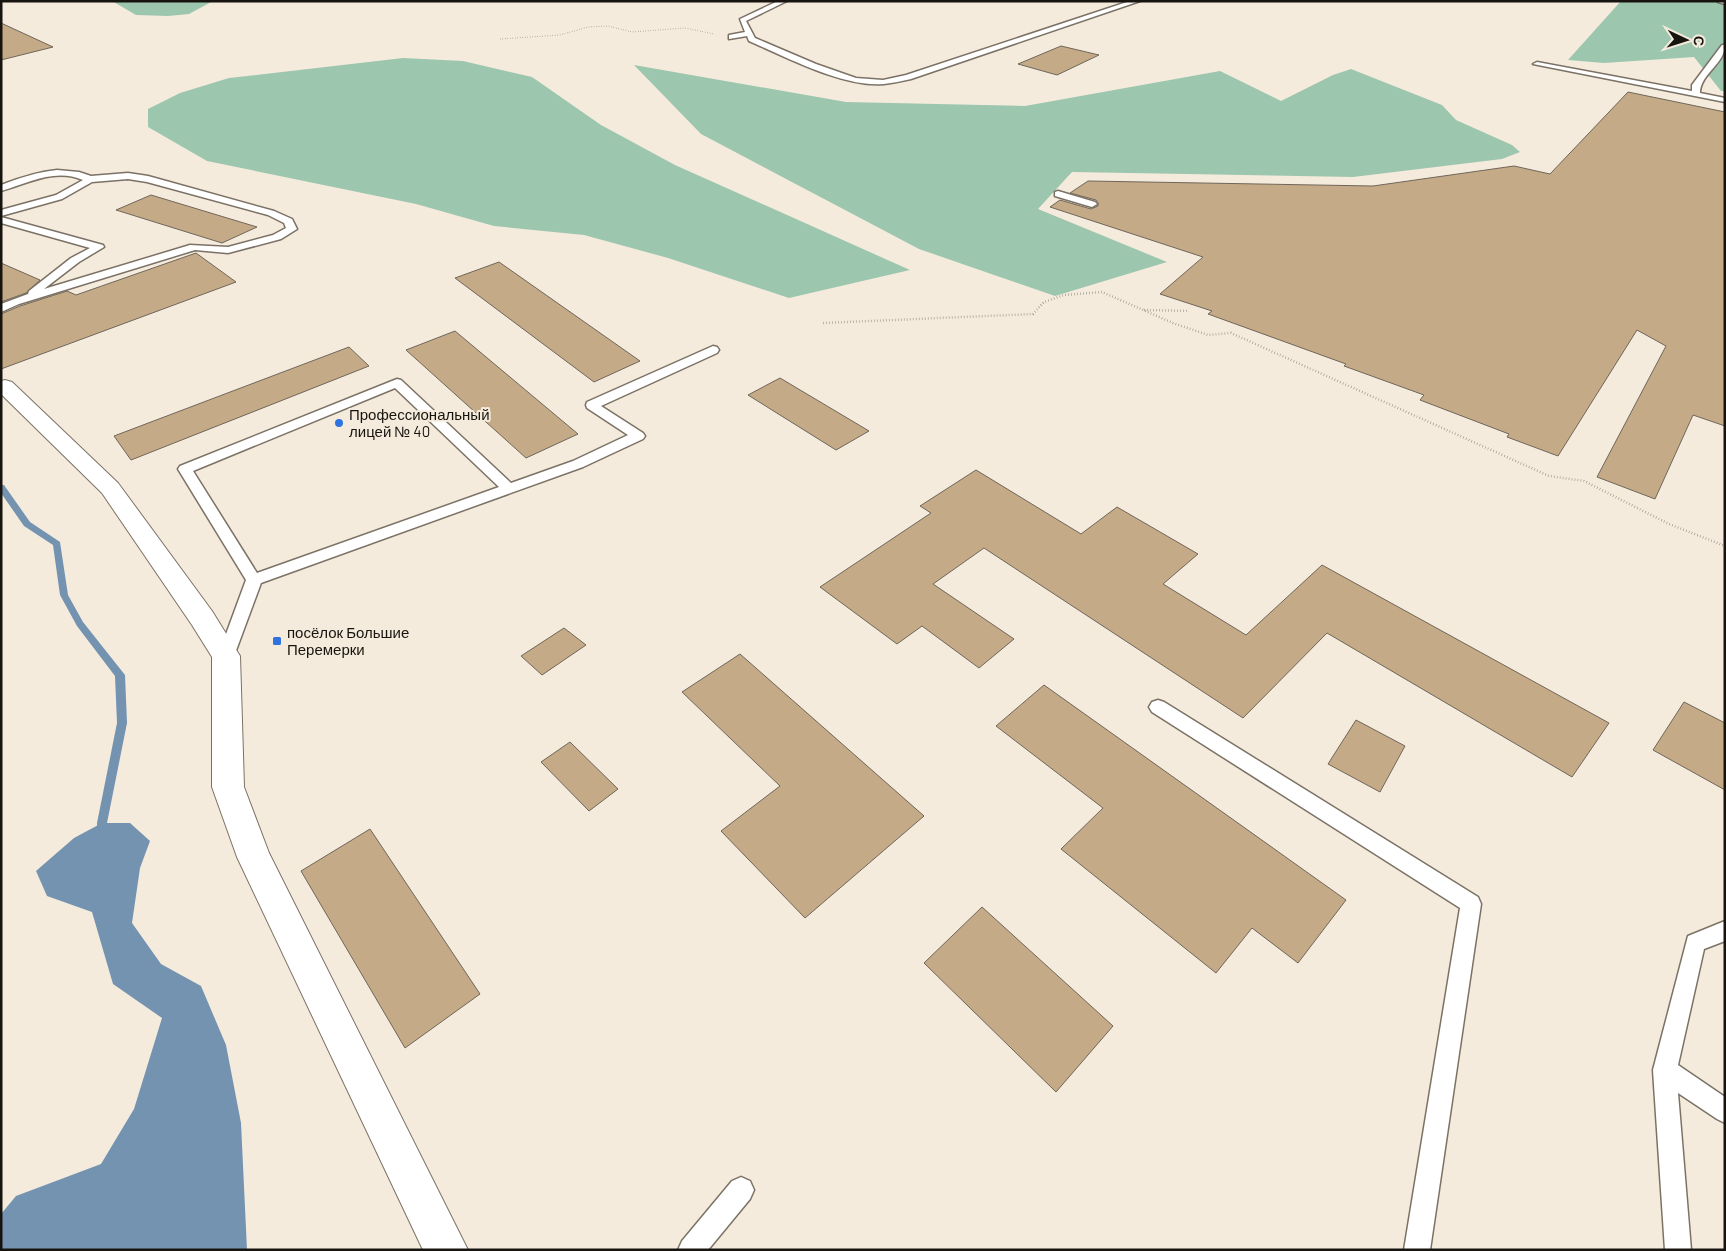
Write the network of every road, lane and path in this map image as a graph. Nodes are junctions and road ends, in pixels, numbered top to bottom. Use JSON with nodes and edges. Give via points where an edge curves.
{"nodes":[{"id":1,"x":784,"y":1,"type":"edge"},
{"id":2,"x":1137,"y":1,"type":"edge"},
{"id":3,"x":1720,"y":1,"type":"edge"},
{"id":4,"x":1725,"y":2,"type":"edge"},
{"id":5,"x":749,"y":33,"type":"junction"},
{"id":6,"x":732,"y":37,"type":"joint"},
{"id":7,"x":500,"y":39,"type":"dead end"},
{"id":8,"x":1725,"y":48,"type":"edge"},
{"id":9,"x":1537,"y":64,"type":"dead end"},
{"id":10,"x":1696,"y":94,"type":"junction"},
{"id":11,"x":1725,"y":100,"type":"edge"},
{"id":12,"x":90,"y":179,"type":"junction"},
{"id":13,"x":1,"y":188,"type":"edge"},
{"id":14,"x":1058,"y":194,"type":"dead end"},
{"id":15,"x":1092,"y":204,"type":"dead end"},
{"id":16,"x":1,"y":213,"type":"edge"},
{"id":17,"x":1,"y":220,"type":"edge"},
{"id":18,"x":26,"y":299,"type":"junction"},
{"id":19,"x":1,"y":309,"type":"edge"},
{"id":20,"x":1143,"y":310,"type":"junction"},
{"id":21,"x":1189,"y":311,"type":"dead end"},
{"id":22,"x":824,"y":323,"type":"dead end"},
{"id":23,"x":713,"y":350,"type":"dead end"},
{"id":24,"x":3,"y":384,"type":"edge"},
{"id":25,"x":509,"y":489,"type":"junction"},
{"id":26,"x":1725,"y":546,"type":"edge"},
{"id":27,"x":254,"y":580,"type":"junction"},
{"id":28,"x":226,"y":656,"type":"junction"},
{"id":29,"x":1158,"y":707,"type":"dead end"},
{"id":30,"x":1725,"y":931,"type":"edge"},
{"id":31,"x":1665,"y":1070,"type":"junction"},
{"id":32,"x":1725,"y":1111,"type":"edge"},
{"id":33,"x":741,"y":1190,"type":"dead end"},
{"id":34,"x":446,"y":1250,"type":"edge"},
{"id":35,"x":691,"y":1250,"type":"edge"},
{"id":36,"x":1417,"y":1250,"type":"edge"},
{"id":37,"x":1678,"y":1250,"type":"edge"}],
"edges":[{"from":1,"to":5,"type":"lane","via":[[742,20]]},
{"from":2,"to":5,"type":"lane","via":[[908,77],[883,82],[855,80],[813,66],[752,39]]},
{"from":3,"to":4,"type":"lane"},
{"from":5,"to":6,"type":"lane"},
{"from":6,"to":7,"type":"path","via":[[685,28],[632,32],[608,26],[588,27],[560,35]]},
{"from":8,"to":10,"type":"lane","via":[[1696,85]]},
{"from":9,"to":10,"type":"lane"},
{"from":10,"to":11,"type":"lane"},
{"from":12,"to":13,"type":"lane","via":[[82,175],[49,172]]},
{"from":12,"to":16,"type":"lane","via":[[61,197]]},
{"from":12,"to":18,"type":"lane","via":[[128,176],[148,179],[271,213],[288,221],[292,229],[277,237],[228,250],[194,248]]},
{"from":14,"to":15,"type":"lane"},
{"from":17,"to":18,"type":"lane","via":[[99,247],[76,260]]},
{"from":18,"to":19,"type":"lane"},
{"from":20,"to":21,"type":"path"},
{"from":20,"to":22,"type":"path","via":[[1102,292],[1064,296],[1044,302],[1034,314]]},
{"from":20,"to":26,"type":"path","via":[[1208,335],[1231,333],[1549,476],[1584,481],[1669,524]]},
{"from":23,"to":25,"type":"lane","via":[[592,405],[638,436],[578,464]]},
{"from":24,"to":28,"type":"street","via":[[110,488]]},
{"from":25,"to":27,"type":"lane"},
{"from":25,"to":27,"type":"lane","via":[[397,383],[184,470]]},
{"from":27,"to":28,"type":"lane"},
{"from":28,"to":34,"type":"street","via":[[228,786],[231,795],[254,857]]},
{"from":29,"to":36,"type":"lane","via":[[1471,904]]},
{"from":30,"to":31,"type":"lane","via":[[1695,943]]},
{"from":31,"to":32,"type":"lane"},
{"from":31,"to":37,"type":"lane"},
{"from":33,"to":35,"type":"lane"}]}
